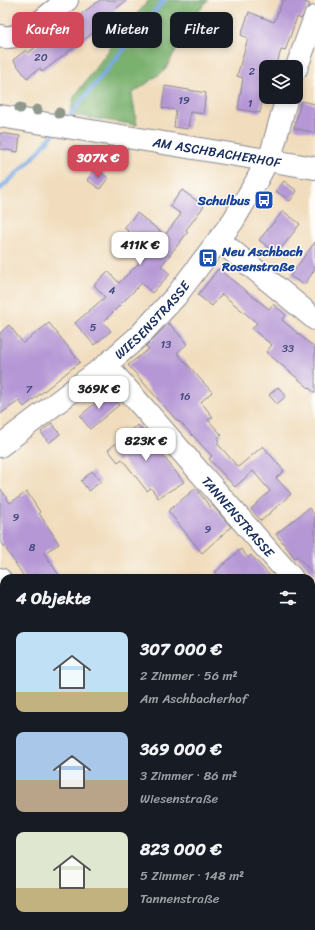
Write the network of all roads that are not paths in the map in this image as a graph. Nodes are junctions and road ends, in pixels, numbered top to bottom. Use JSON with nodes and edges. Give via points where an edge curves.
{"nodes":[{"id":1,"x":67,"y":0,"type":"edge"},
{"id":2,"x":315,"y":18,"type":"edge"},
{"id":3,"x":0,"y":36,"type":"edge"},
{"id":4,"x":309,"y":49,"type":"edge"},
{"id":5,"x":302,"y":60,"type":"edge"},
{"id":6,"x":285,"y":104,"type":"edge"},
{"id":7,"x":0,"y":116,"type":"edge"},
{"id":8,"x":268,"y":160,"type":"junction"},
{"id":9,"x":315,"y":168,"type":"edge"},
{"id":10,"x":219,"y":240,"type":"junction"},
{"id":11,"x":315,"y":319,"type":"edge"},
{"id":12,"x":106,"y":365,"type":"junction"},
{"id":13,"x":0,"y":446,"type":"edge"},
{"id":14,"x":289,"y":574,"type":"edge"}],
"edges":[{"from":1,"to":3,"type":"street","via":[[25,32],[14,37]]},
{"from":2,"to":4,"type":"street"},
{"from":4,"to":5,"type":"street"},
{"from":6,"to":8,"type":"street","name":"WIESENSTRASSE"},
{"from":7,"to":8,"type":"street","name":"AM ASCHBACHERHOF"},
{"from":8,"to":9,"type":"street","name":"AM ASCHBACHERHOF"},
{"from":8,"to":10,"type":"street","name":"WIESENSTRASSE"},
{"from":10,"to":11,"type":"street"},
{"from":10,"to":12,"type":"street","name":"WIESENSTRASSE","via":[[160,313]]},
{"from":12,"to":13,"type":"street","name":"WIESENSTRASSE"},
{"from":12,"to":14,"type":"street","name":"TANNENSTRASSE"}]}
